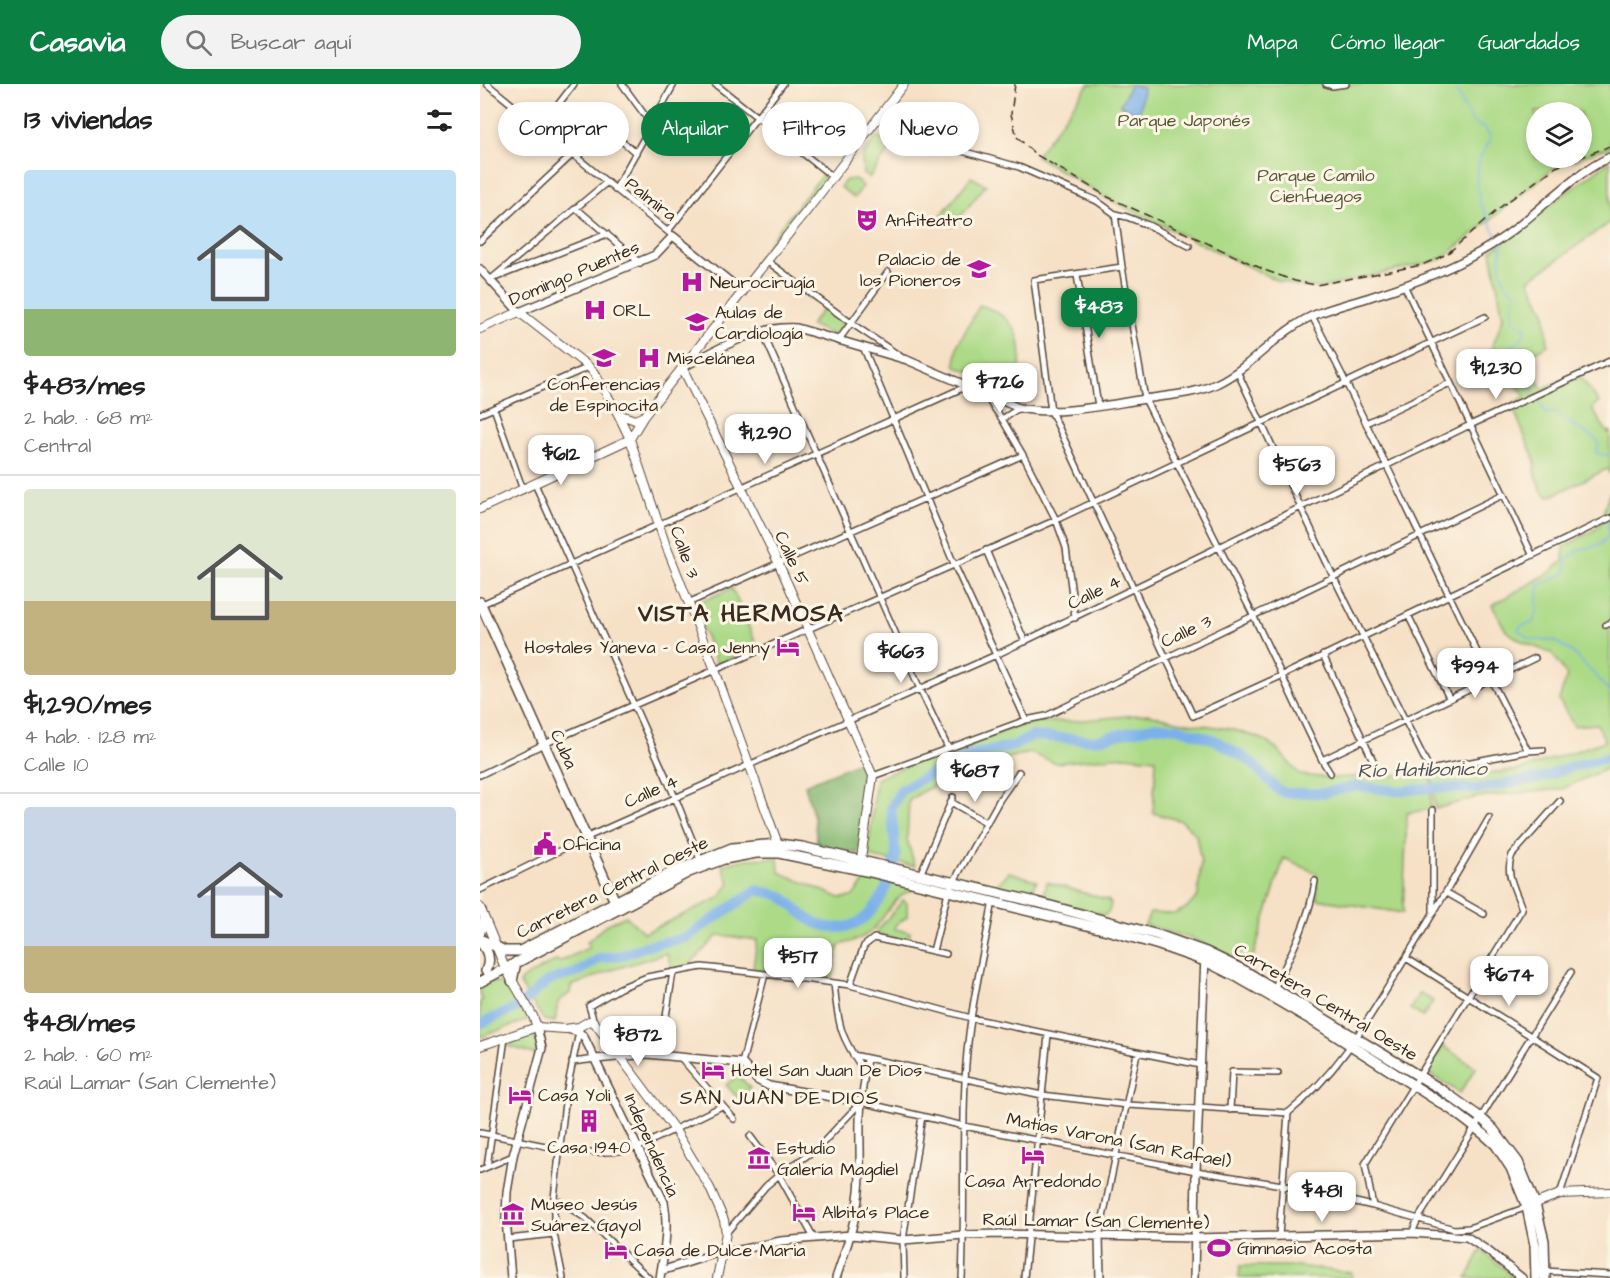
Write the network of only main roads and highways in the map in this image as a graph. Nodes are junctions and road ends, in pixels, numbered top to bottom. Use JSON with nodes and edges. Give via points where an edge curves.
{"nodes":[{"id":1,"x":904,"y":84,"type":"edge"},
{"id":2,"x":519,"y":312,"type":"joint"},
{"id":3,"x":480,"y":329,"type":"edge"},
{"id":4,"x":682,"y":367,"type":"junction"},
{"id":5,"x":618,"y":414,"type":"junction"},
{"id":6,"x":644,"y":416,"type":"junction"},
{"id":7,"x":630,"y":439,"type":"junction"},
{"id":8,"x":480,"y":509,"type":"edge"},
{"id":9,"x":480,"y":604,"type":"edge"},
{"id":10,"x":778,"y":844,"type":"junction"},
{"id":11,"x":701,"y":863,"type":"junction"},
{"id":12,"x":864,"y":866,"type":"junction"},
{"id":13,"x":619,"y":903,"type":"junction"},
{"id":14,"x":480,"y":907,"type":"edge"},
{"id":15,"x":484,"y":918,"type":"junction"},
{"id":16,"x":480,"y":934,"type":"edge"},
{"id":17,"x":480,"y":941,"type":"edge"},
{"id":18,"x":498,"y":950,"type":"junction"},
{"id":19,"x":516,"y":962,"type":"junction"},
{"id":20,"x":505,"y":968,"type":"junction"},
{"id":21,"x":482,"y":977,"type":"edge"},
{"id":22,"x":513,"y":983,"type":"junction"},
{"id":23,"x":533,"y":1016,"type":"junction"},
{"id":24,"x":537,"y":1027,"type":"junction"},
{"id":25,"x":550,"y":1028,"type":"junction"},
{"id":26,"x":480,"y":1046,"type":"edge"},
{"id":27,"x":1610,"y":1192,"type":"edge"},
{"id":28,"x":1531,"y":1205,"type":"junction"},
{"id":29,"x":1545,"y":1274,"type":"edge"},
{"id":30,"x":717,"y":1278,"type":"edge"},
{"id":31,"x":1536,"y":1278,"type":"edge"}],
"edges":[{"from":1,"to":4,"type":"main road"},
{"from":2,"to":3,"type":"main road","name":"Domingo Puentes"},
{"from":2,"to":5,"type":"main road","name":"Calle 3","via":[[589,367]]},
{"from":4,"to":6,"type":"main road"},
{"from":4,"to":12,"type":"main road","name":"Calle 5","via":[[778,562],[873,776]]},
{"from":5,"to":6,"type":"main road","via":[[635,420]]},
{"from":5,"to":7,"type":"main road","name":"Calle 3"},
{"from":6,"to":7,"type":"main road"},
{"from":7,"to":8,"type":"main road"},
{"from":7,"to":10,"type":"main road","name":"Calle 3"},
{"from":9,"to":13,"type":"main road","name":"Cuba","via":[[610,892]]},
{"from":10,"to":11,"type":"main road","name":"Carretera Central Oeste","via":[[732,848]]},
{"from":10,"to":12,"type":"main road","name":"Carretera Central Oeste"},
{"from":11,"to":12,"type":"main road","name":"Carretera Central Oeste","via":[[779,852]]},
{"from":11,"to":13,"type":"main road","name":"Carretera Central Oeste"},
{"from":12,"to":28,"type":"main road","name":"Carretera Central Oeste","via":[[1109,926],[1205,956],[1272,991],[1416,1080],[1502,1140],[1518,1162]]},
{"from":13,"to":18,"type":"main road","name":"Carretera Central Oeste","via":[[520,951]]},
{"from":13,"to":19,"type":"main road","name":"Carretera Central Oeste","via":[[593,922]]},
{"from":14,"to":15,"type":"main road"},
{"from":15,"to":16,"type":"main road"},
{"from":15,"to":18,"type":"main road"},
{"from":17,"to":18,"type":"main road"},
{"from":17,"to":21,"type":"main road","via":[[489,957]]},
{"from":18,"to":20,"type":"main road"},
{"from":18,"to":21,"type":"main road"},
{"from":19,"to":20,"type":"main road","name":"Carretera Central Oeste"},
{"from":19,"to":22,"type":"main road"},
{"from":20,"to":21,"type":"main road","name":"Carretera Central Oeste"},
{"from":20,"to":22,"type":"main road"},
{"from":22,"to":23,"type":"main road"},
{"from":23,"to":24,"type":"main road"},
{"from":23,"to":25,"type":"main road"},
{"from":24,"to":25,"type":"main road"},
{"from":24,"to":26,"type":"main road"},
{"from":25,"to":30,"type":"main road","via":[[580,1029],[589,1021],[594,1022],[675,1130],[710,1188],[724,1220],[726,1233]]},
{"from":27,"to":28,"type":"main road","name":"Matías Varona (San Rafael)","via":[[1560,1194]]},
{"from":28,"to":29,"type":"main road","name":"Carretera Central Oeste","via":[[1544,1241]]},
{"from":28,"to":31,"type":"main road","name":"Carretera Central Oeste"}]}
